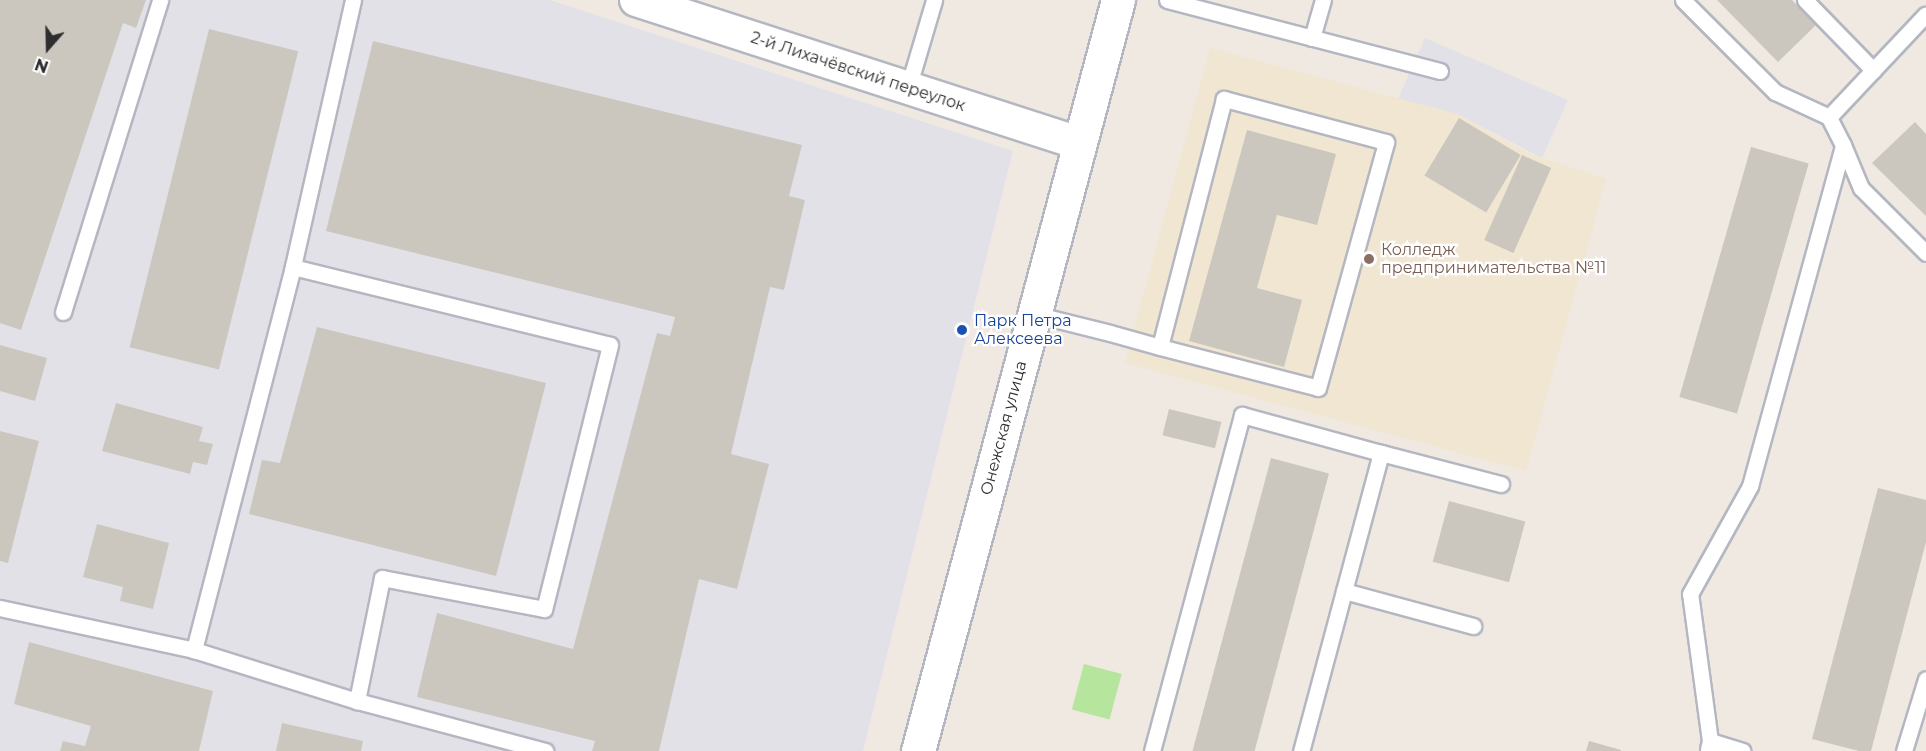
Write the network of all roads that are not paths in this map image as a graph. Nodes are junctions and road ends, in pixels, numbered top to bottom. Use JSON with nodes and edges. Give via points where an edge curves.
{"nodes":[{"id":1,"x":160,"y":0,"type":"edge"},
{"id":2,"x":353,"y":0,"type":"edge"},
{"id":3,"x":636,"y":0,"type":"edge"},
{"id":4,"x":934,"y":0,"type":"edge"},
{"id":5,"x":1118,"y":0,"type":"edge"},
{"id":6,"x":1167,"y":0,"type":"edge"},
{"id":7,"x":1323,"y":0,"type":"edge"},
{"id":8,"x":1683,"y":0,"type":"edge"},
{"id":9,"x":1805,"y":0,"type":"edge"},
{"id":10,"x":1926,"y":14,"type":"edge"},
{"id":11,"x":1312,"y":38,"type":"junction"},
{"id":12,"x":1873,"y":70,"type":"junction"},
{"id":13,"x":1440,"y":71,"type":"dead end"},
{"id":14,"x":908,"y":88,"type":"junction"},
{"id":15,"x":1829,"y":117,"type":"junction"},
{"id":16,"x":1080,"y":143,"type":"junction"},
{"id":17,"x":1842,"y":145,"type":"junction"},
{"id":18,"x":1926,"y":253,"type":"edge"},
{"id":19,"x":293,"y":267,"type":"junction"},
{"id":20,"x":63,"y":312,"type":"dead end"},
{"id":21,"x":1034,"y":314,"type":"junction"},
{"id":22,"x":1160,"y":347,"type":"junction"},
{"id":23,"x":1381,"y":453,"type":"junction"},
{"id":24,"x":1501,"y":484,"type":"dead end"},
{"id":25,"x":1344,"y":591,"type":"junction"},
{"id":26,"x":0,"y":608,"type":"edge"},
{"id":27,"x":1473,"y":626,"type":"dead end"},
{"id":28,"x":194,"y":650,"type":"junction"},
{"id":29,"x":1926,"y":679,"type":"edge"},
{"id":30,"x":357,"y":701,"type":"junction"},
{"id":31,"x":1708,"y":746,"type":"edge"},
{"id":32,"x":545,"y":751,"type":"edge"},
{"id":33,"x":918,"y":751,"type":"edge"},
{"id":34,"x":1152,"y":751,"type":"edge"},
{"id":35,"x":1301,"y":751,"type":"edge"},
{"id":36,"x":1743,"y":751,"type":"edge"},
{"id":37,"x":1904,"y":751,"type":"edge"}],
"edges":[{"from":1,"to":20,"type":"lane"},
{"from":2,"to":19,"type":"lane"},
{"from":3,"to":14,"type":"street","name":"2-й Лихачёвский переулок"},
{"from":4,"to":14,"type":"lane"},
{"from":5,"to":16,"type":"main road","name":"Онежская улица"},
{"from":6,"to":11,"type":"lane"},
{"from":7,"to":11,"type":"lane"},
{"from":8,"to":15,"type":"lane","via":[[1775,92]]},
{"from":9,"to":12,"type":"lane"},
{"from":10,"to":12,"type":"lane"},
{"from":11,"to":13,"type":"lane"},
{"from":12,"to":15,"type":"lane"},
{"from":14,"to":16,"type":"street","name":"2-й Лихачёвский переулок"},
{"from":15,"to":17,"type":"lane"},
{"from":16,"to":21,"type":"main road","name":"Онежская улица"},
{"from":17,"to":18,"type":"lane","via":[[1861,188]]},
{"from":17,"to":31,"type":"lane","via":[[1750,486],[1690,594]]},
{"from":19,"to":28,"type":"lane"},
{"from":19,"to":30,"type":"lane","via":[[609,345],[544,609],[382,578]]},
{"from":21,"to":22,"type":"lane"},
{"from":21,"to":33,"type":"main road","name":"Онежская улица"},
{"from":22,"to":22,"type":"lane","via":[[1318,388],[1386,142],[1224,99]]},
{"from":23,"to":24,"type":"lane"},
{"from":23,"to":25,"type":"lane"},
{"from":23,"to":34,"type":"lane","via":[[1242,416]]},
{"from":25,"to":27,"type":"lane"},
{"from":25,"to":35,"type":"lane"},
{"from":26,"to":28,"type":"lane"},
{"from":28,"to":30,"type":"lane"},
{"from":29,"to":37,"type":"lane"},
{"from":30,"to":32,"type":"lane"},
{"from":31,"to":36,"type":"lane"}]}
